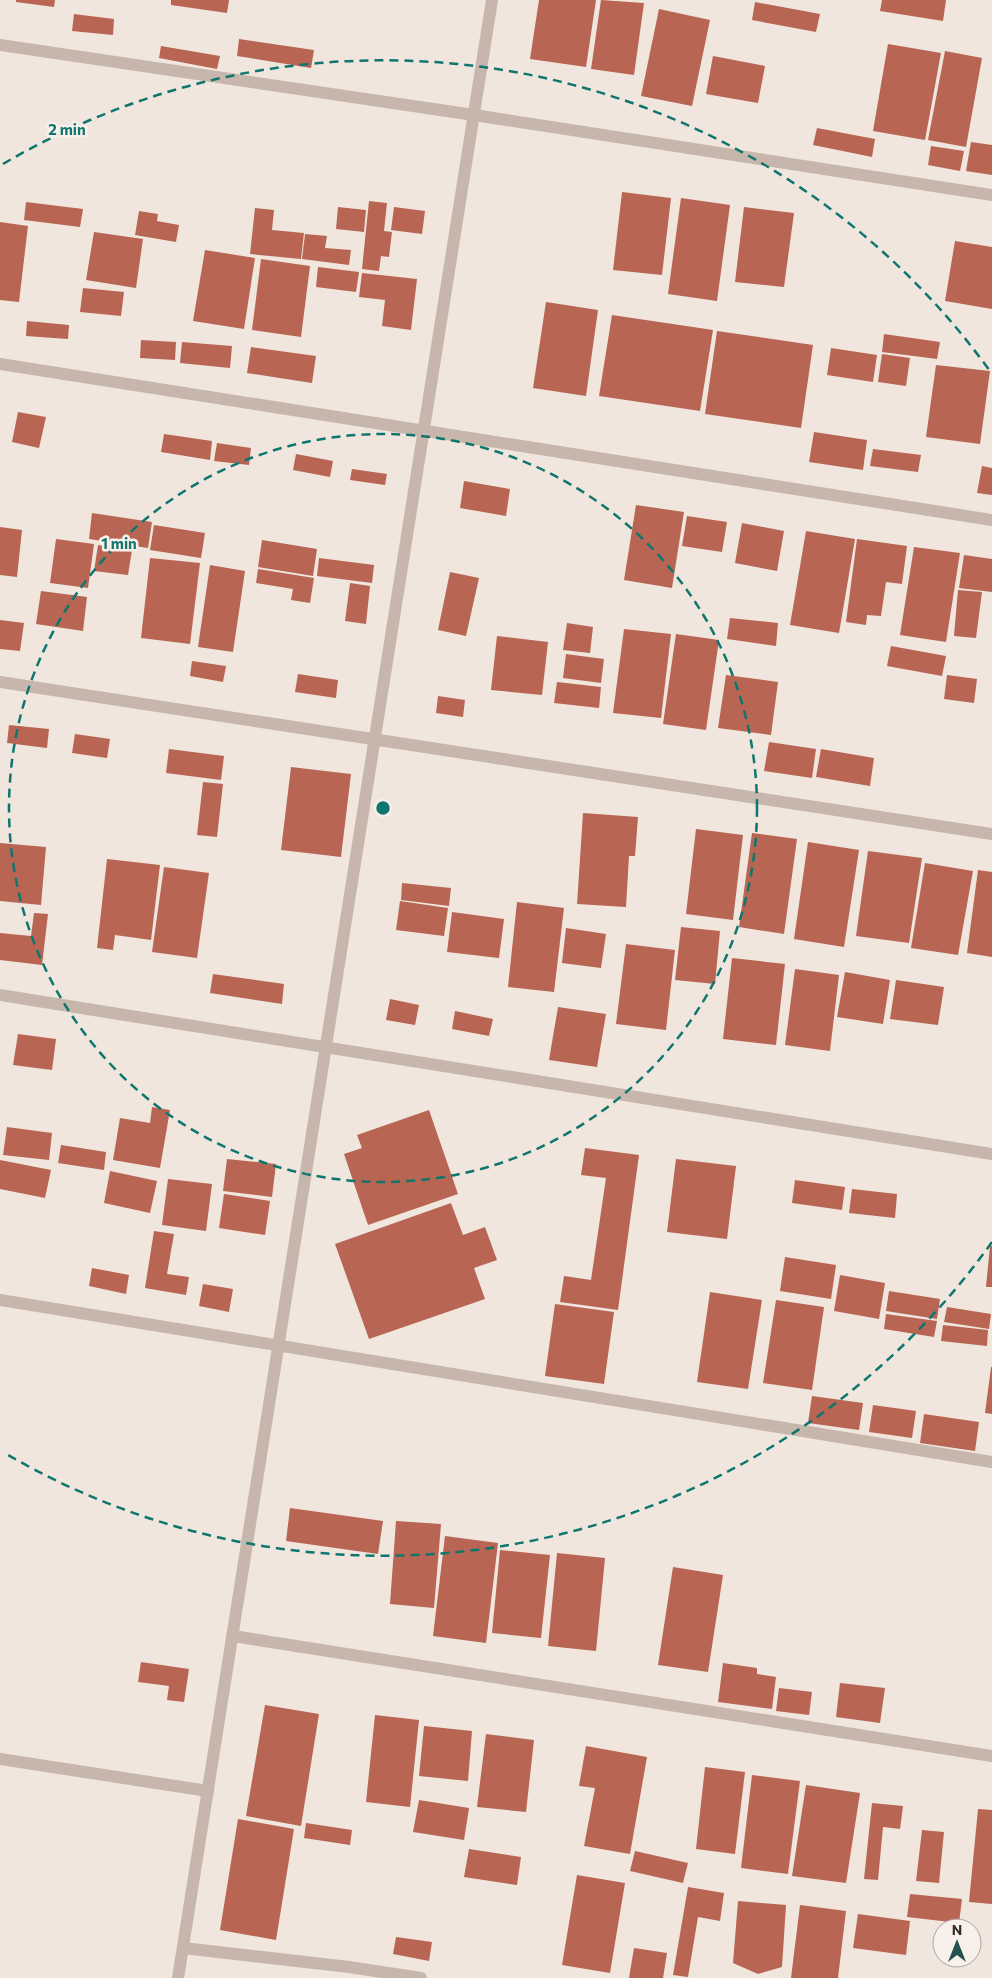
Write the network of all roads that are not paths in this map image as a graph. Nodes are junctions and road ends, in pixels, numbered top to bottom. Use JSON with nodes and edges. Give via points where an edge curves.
{"nodes":[{"id":1,"x":492,"y":0,"type":"edge"},
{"id":2,"x":0,"y":45,"type":"edge"},
{"id":3,"x":474,"y":115,"type":"junction"},
{"id":4,"x":992,"y":195,"type":"edge"},
{"id":5,"x":0,"y":364,"type":"edge"},
{"id":6,"x":424,"y":431,"type":"junction"},
{"id":7,"x":992,"y":520,"type":"edge"},
{"id":8,"x":0,"y":682,"type":"edge"},
{"id":9,"x":375,"y":739,"type":"junction"},
{"id":10,"x":992,"y":834,"type":"edge"},
{"id":11,"x":0,"y":995,"type":"edge"},
{"id":12,"x":326,"y":1047,"type":"junction"},
{"id":13,"x":992,"y":1154,"type":"edge"},
{"id":14,"x":0,"y":1300,"type":"edge"},
{"id":15,"x":279,"y":1344,"type":"junction"},
{"id":16,"x":992,"y":1462,"type":"edge"},
{"id":17,"x":233,"y":1636,"type":"junction"},
{"id":18,"x":992,"y":1756,"type":"edge"},
{"id":19,"x":0,"y":1759,"type":"edge"},
{"id":20,"x":208,"y":1791,"type":"junction"},
{"id":21,"x":184,"y":1948,"type":"junction"},
{"id":22,"x":178,"y":1978,"type":"edge"},
{"id":23,"x":421,"y":1978,"type":"edge"}],
"edges":[{"from":1,"to":3,"type":"street"},
{"from":2,"to":3,"type":"street"},
{"from":3,"to":4,"type":"street"},
{"from":3,"to":6,"type":"street"},
{"from":5,"to":6,"type":"street"},
{"from":6,"to":7,"type":"street"},
{"from":6,"to":9,"type":"street"},
{"from":8,"to":9,"type":"street"},
{"from":9,"to":10,"type":"street"},
{"from":9,"to":12,"type":"street"},
{"from":11,"to":12,"type":"street"},
{"from":12,"to":13,"type":"street"},
{"from":12,"to":15,"type":"street"},
{"from":14,"to":15,"type":"street"},
{"from":15,"to":16,"type":"street"},
{"from":15,"to":17,"type":"street"},
{"from":17,"to":18,"type":"street"},
{"from":17,"to":20,"type":"street"},
{"from":19,"to":20,"type":"street"},
{"from":20,"to":21,"type":"street"},
{"from":21,"to":22,"type":"street"},
{"from":21,"to":23,"type":"street"}]}
